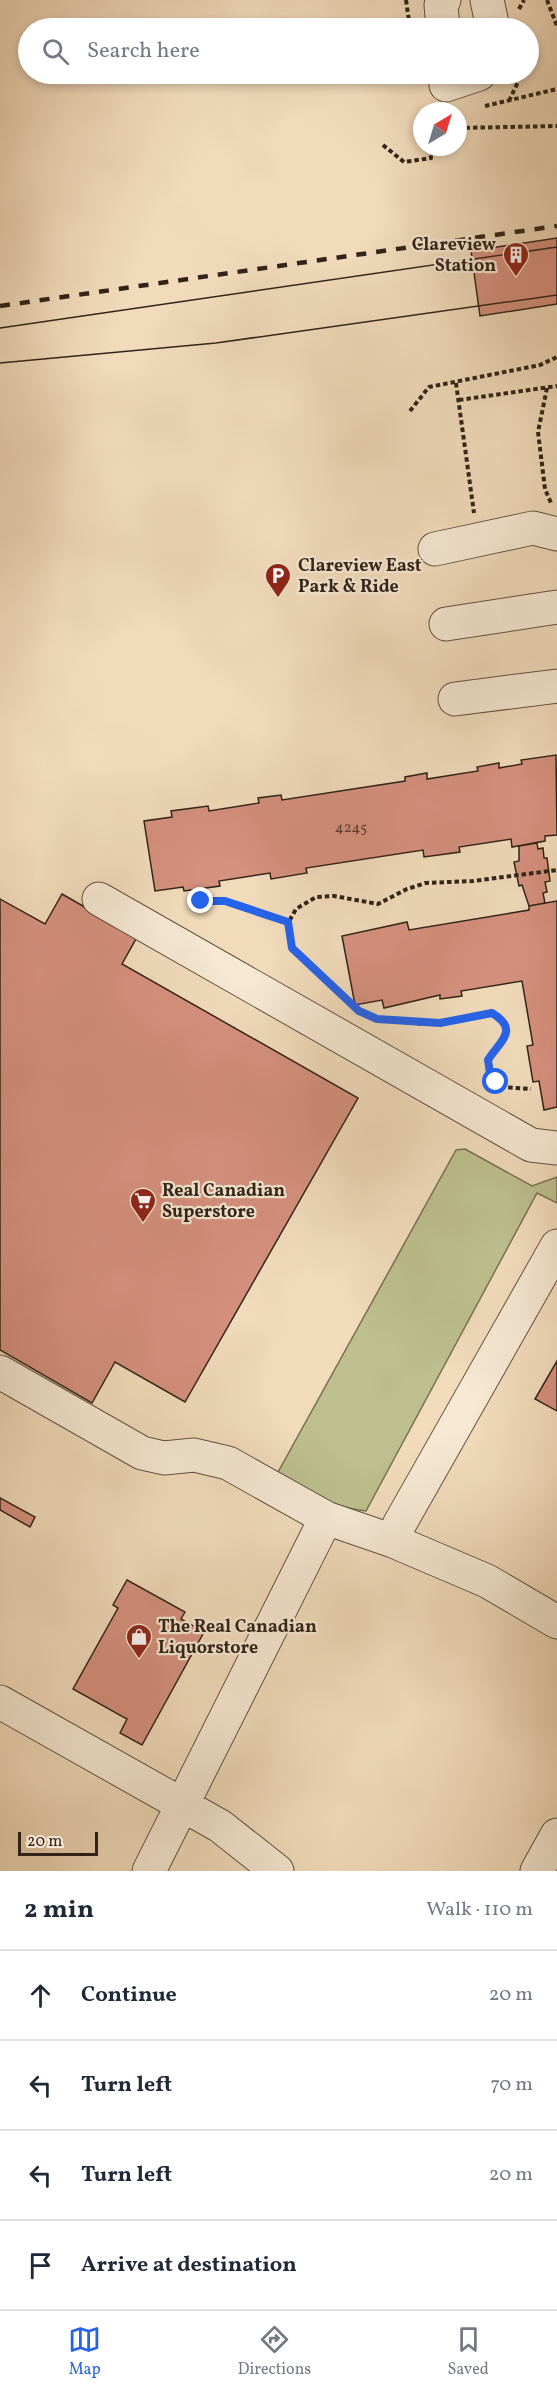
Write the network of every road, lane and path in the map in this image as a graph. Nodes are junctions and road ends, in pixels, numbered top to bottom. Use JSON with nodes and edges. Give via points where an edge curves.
{"nodes":[{"id":1,"x":406,"y":0,"type":"edge"},
{"id":2,"x":444,"y":0,"type":"edge"},
{"id":3,"x":487,"y":0,"type":"edge"},
{"id":4,"x":548,"y":0,"type":"edge"},
{"id":5,"x":409,"y":18,"type":"edge"},
{"id":6,"x":442,"y":18,"type":"edge"},
{"id":7,"x":491,"y":18,"type":"edge"},
{"id":8,"x":557,"y":26,"type":"edge"},
{"id":9,"x":517,"y":84,"type":"edge"},
{"id":10,"x":557,"y":89,"type":"edge"},
{"id":11,"x":508,"y":102,"type":"junction"},
{"id":12,"x":477,"y":107,"type":"dead end"},
{"id":13,"x":557,"y":126,"type":"edge"},
{"id":14,"x":467,"y":128,"type":"edge"},
{"id":15,"x":383,"y":145,"type":"dead end"},
{"id":16,"x":431,"y":156,"type":"edge"},
{"id":17,"x":557,"y":357,"type":"edge"},
{"id":18,"x":456,"y":383,"type":"junction"},
{"id":19,"x":557,"y":386,"type":"edge"},
{"id":20,"x":547,"y":388,"type":"junction"},
{"id":21,"x":459,"y":400,"type":"junction"},
{"id":22,"x":410,"y":411,"type":"dead end"},
{"id":23,"x":474,"y":513,"type":"dead end"},
{"id":24,"x":556,"y":521,"type":"edge"},
{"id":25,"x":435,"y":549,"type":"dead end"},
{"id":26,"x":557,"y":607,"type":"edge"},
{"id":27,"x":446,"y":624,"type":"dead end"},
{"id":28,"x":557,"y":686,"type":"edge"},
{"id":29,"x":455,"y":699,"type":"dead end"},
{"id":30,"x":557,"y":870,"type":"edge"},
{"id":31,"x":99,"y":899,"type":"dead end"},
{"id":32,"x":197,"y":902,"type":"dead end"},
{"id":33,"x":288,"y":922,"type":"junction"},
{"id":34,"x":531,"y":1089,"type":"dead end"},
{"id":35,"x":557,"y":1148,"type":"edge"},
{"id":36,"x":557,"y":1246,"type":"edge"},
{"id":37,"x":0,"y":1372,"type":"edge"},
{"id":38,"x":326,"y":1518,"type":"junction"},
{"id":39,"x":393,"y":1541,"type":"junction"},
{"id":40,"x":557,"y":1622,"type":"edge"},
{"id":41,"x":0,"y":1702,"type":"edge"},
{"id":42,"x":182,"y":1803,"type":"junction"},
{"id":43,"x":557,"y":1835,"type":"edge"},
{"id":44,"x":149,"y":1871,"type":"edge"},
{"id":45,"x":277,"y":1871,"type":"edge"},
{"id":46,"x":537,"y":1871,"type":"edge"}],
"edges":[{"from":1,"to":5,"type":"path"},
{"from":2,"to":6,"type":"lane"},
{"from":3,"to":7,"type":"lane"},
{"from":4,"to":8,"type":"path"},
{"from":9,"to":11,"type":"path"},
{"from":10,"to":11,"type":"path"},
{"from":11,"to":12,"type":"path"},
{"from":13,"to":14,"type":"path"},
{"from":15,"to":16,"type":"path","via":[[405,162]]},
{"from":17,"to":18,"type":"path","via":[[540,365]]},
{"from":18,"to":21,"type":"path"},
{"from":18,"to":22,"type":"path","via":[[429,387]]},
{"from":19,"to":20,"type":"path"},
{"from":20,"to":21,"type":"path"},
{"from":20,"to":24,"type":"path","via":[[538,432],[544,489]]},
{"from":21,"to":23,"type":"path"},
{"from":24,"to":25,"type":"lane"},
{"from":26,"to":27,"type":"lane"},
{"from":28,"to":29,"type":"lane"},
{"from":30,"to":33,"type":"path","via":[[426,883],[378,904],[334,896],[316,897],[296,909]]},
{"from":31,"to":35,"type":"lane","via":[[531,1145]]},
{"from":32,"to":33,"type":"path","via":[[225,901]]},
{"from":33,"to":34,"type":"path","via":[[292,948],[359,1011],[377,1019],[440,1023],[492,1013],[503,1020],[504,1040],[488,1060],[490,1073],[503,1087]]},
{"from":36,"to":39,"type":"lane","via":[[464,1406]]},
{"from":37,"to":38,"type":"lane","via":[[142,1453],[164,1458],[194,1455],[228,1463]]},
{"from":38,"to":39,"type":"lane"},
{"from":38,"to":42,"type":"lane"},
{"from":39,"to":40,"type":"lane","via":[[487,1581]]},
{"from":41,"to":42,"type":"lane"},
{"from":42,"to":44,"type":"lane"},
{"from":42,"to":45,"type":"lane","via":[[220,1826]]},
{"from":43,"to":46,"type":"lane"}]}
